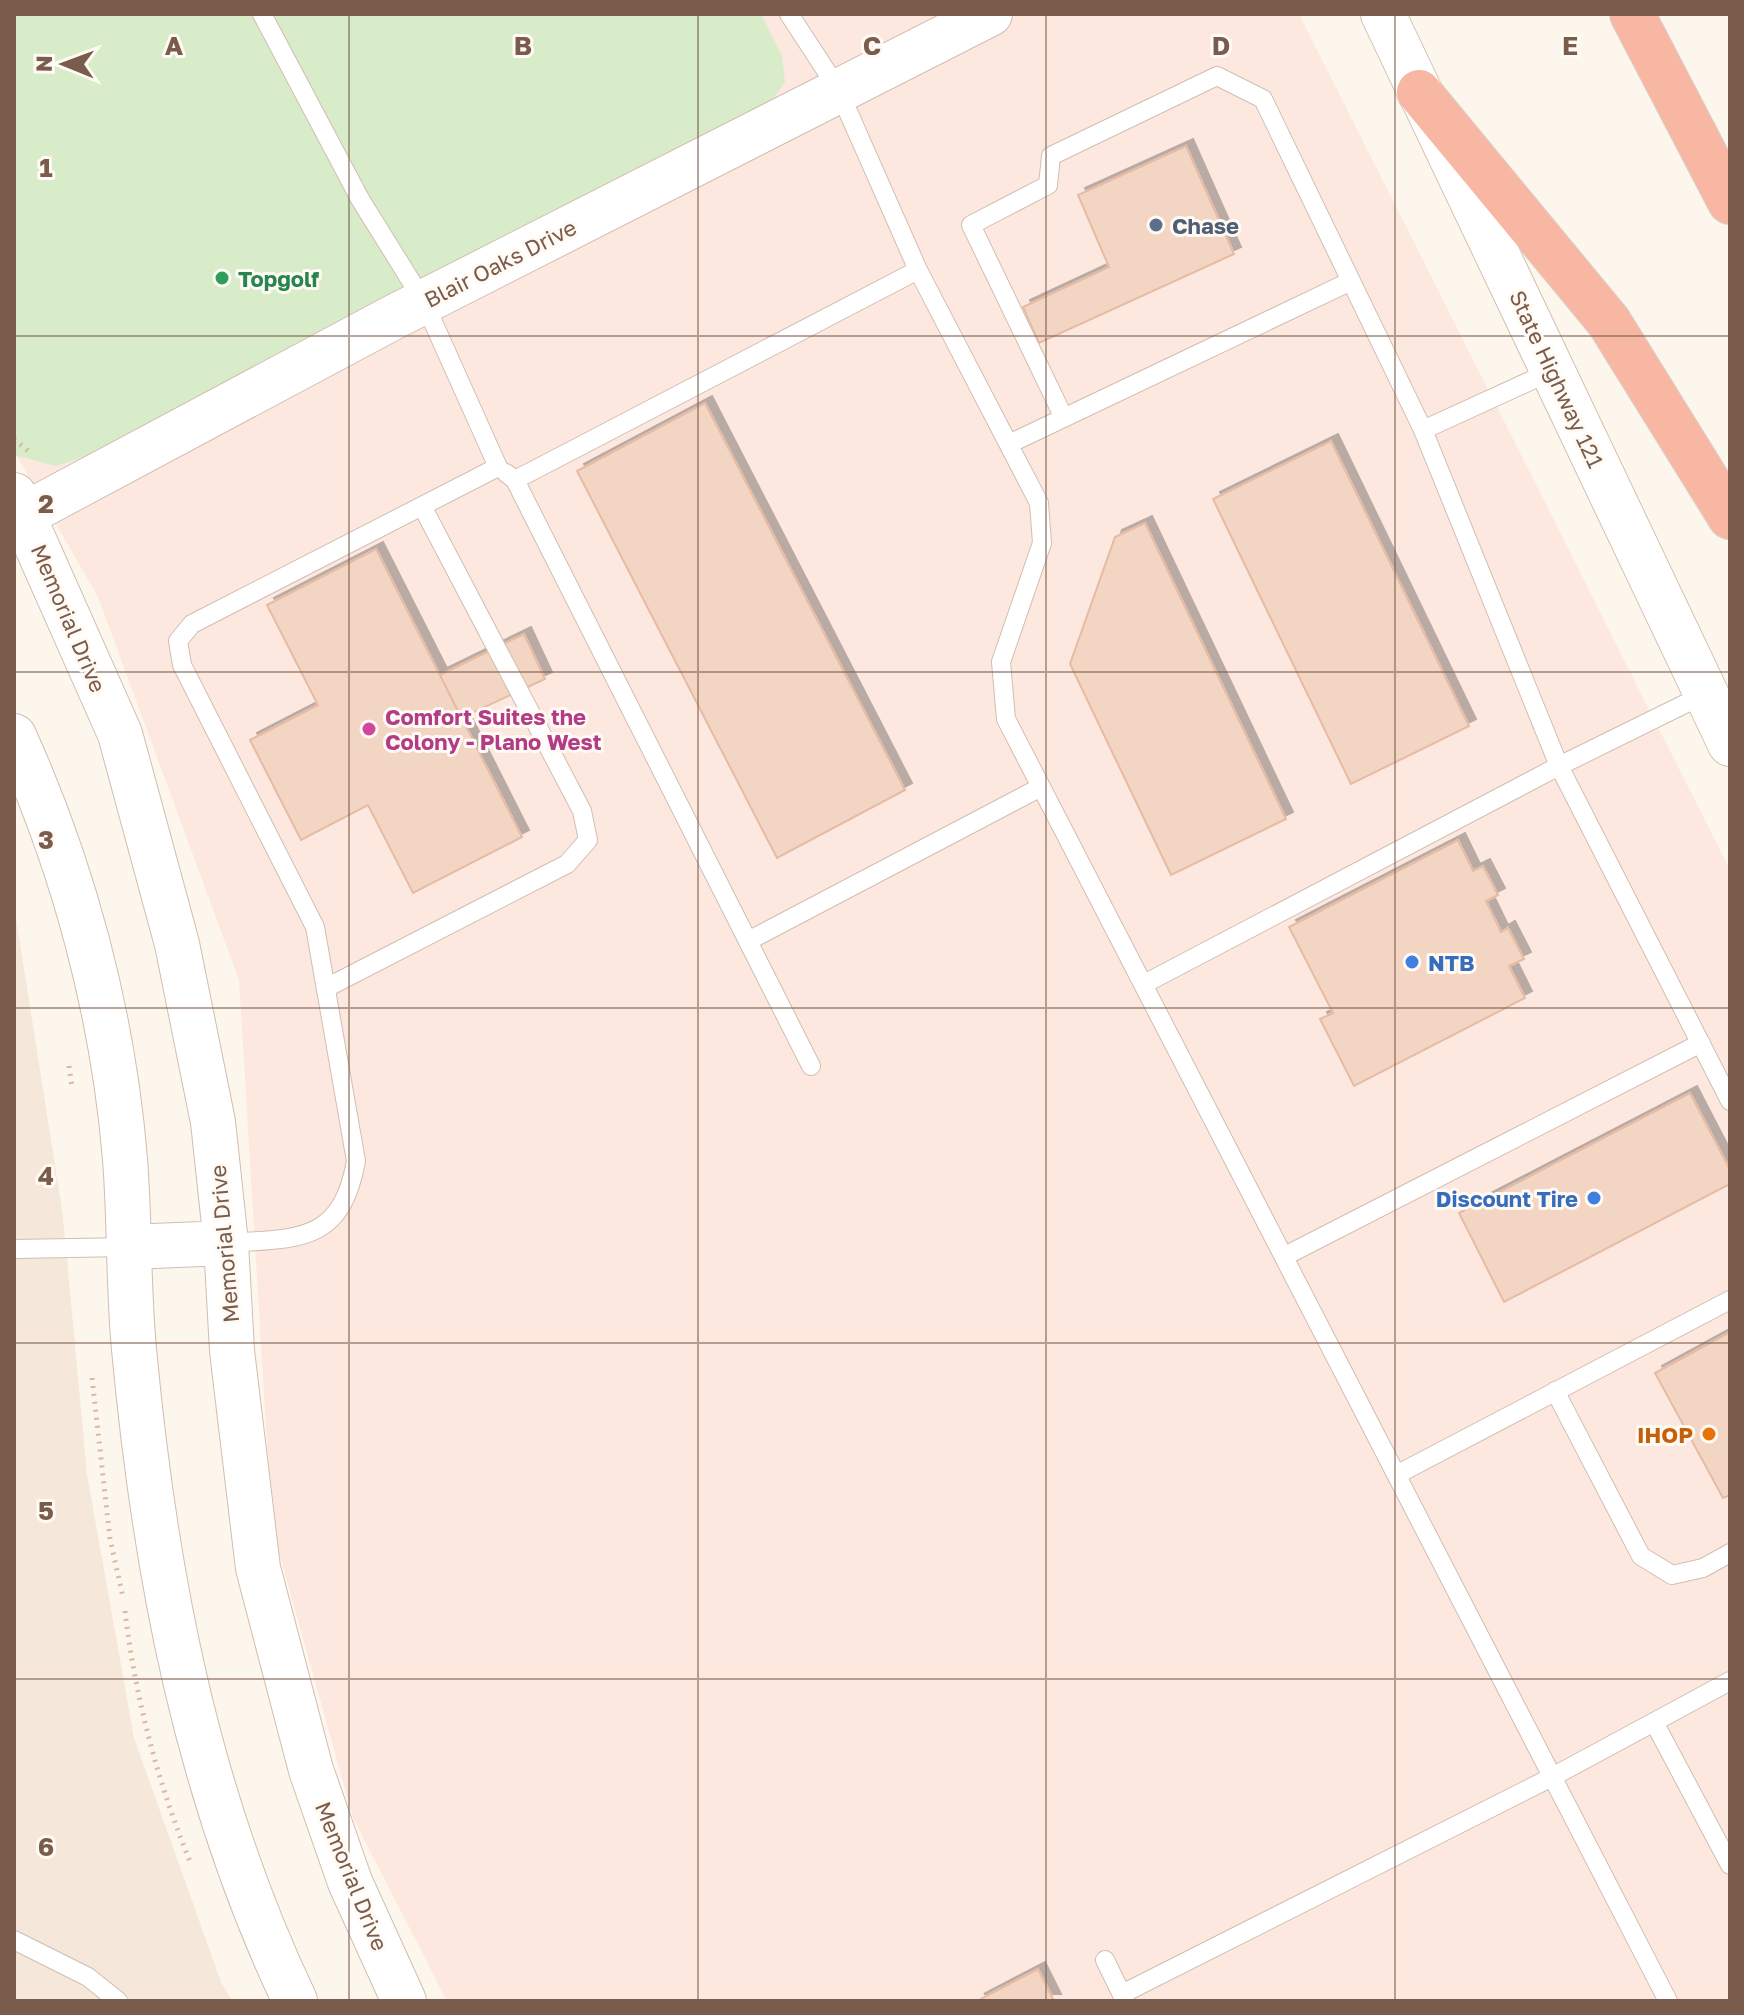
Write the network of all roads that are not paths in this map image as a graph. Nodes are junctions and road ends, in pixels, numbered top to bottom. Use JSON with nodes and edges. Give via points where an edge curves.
{"nodes":[{"id":1,"x":262,"y":14,"type":"edge"},
{"id":2,"x":789,"y":14,"type":"edge"},
{"id":3,"x":990,"y":14,"type":"edge"},
{"id":4,"x":1383,"y":14,"type":"edge"},
{"id":5,"x":1632,"y":14,"type":"edge"},
{"id":6,"x":838,"y":89,"type":"junction"},
{"id":7,"x":1419,"y":92,"type":"junction"},
{"id":8,"x":1730,"y":202,"type":"edge"},
{"id":9,"x":918,"y":270,"type":"junction"},
{"id":10,"x":1349,"y":282,"type":"junction"},
{"id":11,"x":424,"y":302,"type":"junction"},
{"id":12,"x":1554,"y":370,"type":"junction"},
{"id":13,"x":1064,"y":418,"type":"junction"},
{"id":14,"x":1423,"y":430,"type":"junction"},
{"id":15,"x":1011,"y":443,"type":"junction"},
{"id":16,"x":498,"y":467,"type":"junction"},
{"id":17,"x":515,"y":480,"type":"junction"},
{"id":18,"x":422,"y":506,"type":"junction"},
{"id":19,"x":17,"y":510,"type":"edge"},
{"id":20,"x":1730,"y":517,"type":"edge"},
{"id":21,"x":1705,"y":694,"type":"junction"},
{"id":22,"x":14,"y":736,"type":"edge"},
{"id":23,"x":1730,"y":744,"type":"edge"},
{"id":24,"x":1559,"y":766,"type":"junction"},
{"id":25,"x":1041,"y":787,"type":"junction"},
{"id":26,"x":748,"y":941,"type":"junction"},
{"id":27,"x":1144,"y":984,"type":"junction"},
{"id":28,"x":326,"y":988,"type":"junction"},
{"id":29,"x":1701,"y":1043,"type":"junction"},
{"id":30,"x":811,"y":1066,"type":"dead end"},
{"id":31,"x":1730,"y":1101,"type":"edge"},
{"id":32,"x":226,"y":1243,"type":"junction"},
{"id":33,"x":129,"y":1247,"type":"junction"},
{"id":34,"x":14,"y":1249,"type":"edge"},
{"id":35,"x":1285,"y":1256,"type":"junction"},
{"id":36,"x":1730,"y":1300,"type":"edge"},
{"id":37,"x":1555,"y":1391,"type":"junction"},
{"id":38,"x":1398,"y":1474,"type":"junction"},
{"id":39,"x":1730,"y":1553,"type":"edge"},
{"id":40,"x":1730,"y":1681,"type":"edge"},
{"id":41,"x":1654,"y":1722,"type":"junction"},
{"id":42,"x":1554,"y":1776,"type":"junction"},
{"id":43,"x":1730,"y":1865,"type":"edge"},
{"id":44,"x":14,"y":1940,"type":"edge"},
{"id":45,"x":1105,"y":1960,"type":"dead end"},
{"id":46,"x":1124,"y":1998,"type":"edge"},
{"id":47,"x":118,"y":2001,"type":"edge"},
{"id":48,"x":295,"y":2001,"type":"edge"},
{"id":49,"x":404,"y":2001,"type":"edge"},
{"id":50,"x":1668,"y":2001,"type":"edge"}],
"edges":[{"from":1,"to":11,"type":"lane","via":[[360,199]]},
{"from":2,"to":6,"type":"lane"},
{"from":3,"to":6,"type":"street","name":"Blair Oaks Drive"},
{"from":4,"to":7,"type":"street","name":"State Highway 121"},
{"from":5,"to":8,"type":"highway"},
{"from":6,"to":9,"type":"lane"},
{"from":6,"to":11,"type":"street","name":"Blair Oaks Drive"},
{"from":7,"to":12,"type":"street","name":"State Highway 121"},
{"from":7,"to":20,"type":"highway","via":[[1609,322]]},
{"from":9,"to":15,"type":"lane"},
{"from":9,"to":17,"type":"lane"},
{"from":10,"to":13,"type":"lane"},
{"from":10,"to":13,"type":"lane","via":[[1263,99],[1217,76],[1203,82],[1051,156],[1048,185],[971,225]]},
{"from":10,"to":14,"type":"lane"},
{"from":11,"to":16,"type":"lane"},
{"from":11,"to":19,"type":"street","name":"Blair Oaks Drive"},
{"from":12,"to":14,"type":"lane"},
{"from":12,"to":21,"type":"street","name":"State Highway 121"},
{"from":13,"to":15,"type":"lane"},
{"from":14,"to":24,"type":"lane"},
{"from":15,"to":25,"type":"lane","via":[[1039,503],[1042,543],[1001,662],[1006,719]]},
{"from":16,"to":17,"type":"lane"},
{"from":16,"to":18,"type":"lane"},
{"from":17,"to":26,"type":"lane"},
{"from":18,"to":28,"type":"lane","via":[[192,624],[178,641],[182,665],[315,927]]},
{"from":18,"to":28,"type":"lane","via":[[582,811],[588,840],[567,864]]},
{"from":19,"to":32,"type":"street","name":"Memorial Drive","via":[[120,734],[201,1050]]},
{"from":21,"to":23,"type":"street","name":"State Highway 121"},
{"from":21,"to":24,"type":"lane"},
{"from":22,"to":33,"type":"street","via":[[63,859],[90,959],[115,1076]]},
{"from":24,"to":27,"type":"lane"},
{"from":24,"to":29,"type":"lane"},
{"from":25,"to":26,"type":"lane"},
{"from":25,"to":27,"type":"lane"},
{"from":26,"to":30,"type":"lane"},
{"from":27,"to":35,"type":"lane"},
{"from":28,"to":32,"type":"lane","via":[[356,1161],[350,1192],[333,1220],[298,1237]]},
{"from":29,"to":31,"type":"lane"},
{"from":29,"to":35,"type":"lane"},
{"from":32,"to":33,"type":"street"},
{"from":32,"to":49,"type":"street","name":"Memorial Drive","via":[[234,1365],[262,1582],[311,1770],[350,1882]]},
{"from":33,"to":34,"type":"lane"},
{"from":33,"to":48,"type":"street","via":[[134,1348],[152,1496],[192,1721],[259,1923]]},
{"from":35,"to":38,"type":"lane"},
{"from":36,"to":37,"type":"lane"},
{"from":37,"to":38,"type":"lane"},
{"from":37,"to":39,"type":"lane","via":[[1641,1556],[1672,1575],[1703,1568]]},
{"from":38,"to":42,"type":"lane"},
{"from":40,"to":41,"type":"lane"},
{"from":41,"to":42,"type":"lane"},
{"from":41,"to":43,"type":"lane"},
{"from":42,"to":46,"type":"lane"},
{"from":42,"to":50,"type":"lane"},
{"from":44,"to":47,"type":"lane","via":[[88,1977]]},
{"from":45,"to":46,"type":"lane"}]}
